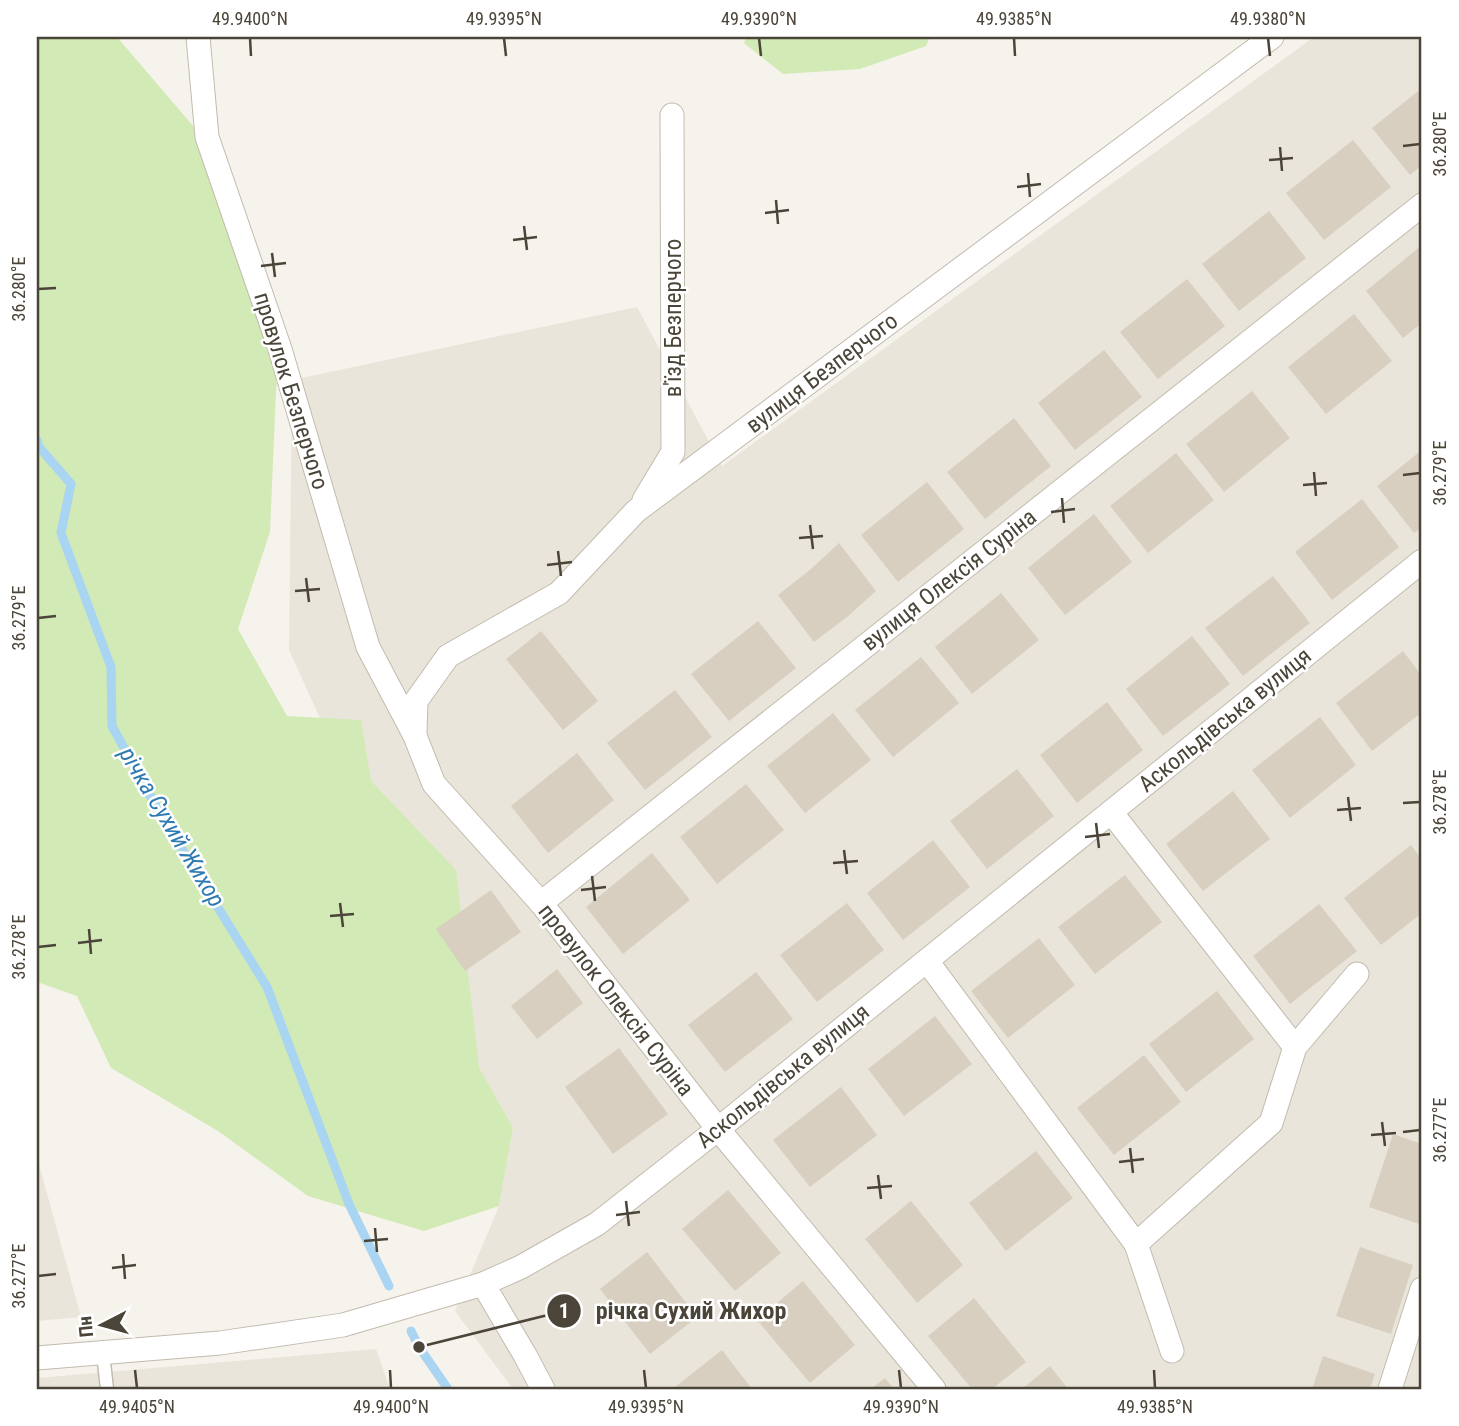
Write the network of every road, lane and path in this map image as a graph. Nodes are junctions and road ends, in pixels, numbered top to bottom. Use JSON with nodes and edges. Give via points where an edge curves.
{"nodes":[{"id":1,"x":198,"y":37,"type":"edge"},
{"id":2,"x":1272,"y":37,"type":"edge"},
{"id":3,"x":672,"y":115,"type":"dead end"},
{"id":4,"x":1422,"y":205,"type":"edge"},
{"id":5,"x":636,"y":511,"type":"junction"},
{"id":6,"x":1422,"y":561,"type":"edge"},
{"id":7,"x":415,"y":736,"type":"junction"},
{"id":8,"x":1111,"y":812,"type":"junction"},
{"id":9,"x":541,"y":903,"type":"junction"},
{"id":10,"x":927,"y":961,"type":"junction"},
{"id":11,"x":1357,"y":974,"type":"dead end"},
{"id":12,"x":1295,"y":1047,"type":"junction"},
{"id":13,"x":718,"y":1129,"type":"junction"},
{"id":14,"x":1136,"y":1244,"type":"junction"},
{"id":15,"x":483,"y":1284,"type":"junction"},
{"id":16,"x":1422,"y":1289,"type":"edge"},
{"id":17,"x":1172,"y":1351,"type":"dead end"},
{"id":18,"x":103,"y":1353,"type":"junction"},
{"id":19,"x":37,"y":1358,"type":"edge"},
{"id":20,"x":107,"y":1389,"type":"edge"},
{"id":21,"x":543,"y":1389,"type":"edge"},
{"id":22,"x":934,"y":1389,"type":"edge"},
{"id":23,"x":1390,"y":1389,"type":"edge"}],
"edges":[{"from":1,"to":7,"type":"street","name":"провулок Безперчого","via":[[207,136],[280,349],[368,647]]},
{"from":2,"to":5,"type":"street","name":"вулиця Безперчого"},
{"from":3,"to":5,"type":"street","name":"в'їзд Безперчого","via":[[673,452]]},
{"from":4,"to":9,"type":"street","name":"вулиця Олексія Суріна"},
{"from":5,"to":7,"type":"street","name":"вулиця Безперчого","via":[[559,593],[448,656],[415,701]]},
{"from":6,"to":8,"type":"street","name":"Аскольдівська вулиця"},
{"from":7,"to":9,"type":"street","name":"провулок Олексія Суріна","via":[[434,784]]},
{"from":8,"to":10,"type":"street","name":"Аскольдівська вулиця"},
{"from":8,"to":12,"type":"street"},
{"from":9,"to":13,"type":"street","name":"провулок Олексія Суріна"},
{"from":10,"to":13,"type":"street","name":"Аскольдівська вулиця"},
{"from":10,"to":14,"type":"street"},
{"from":11,"to":12,"type":"street"},
{"from":12,"to":14,"type":"street","via":[[1271,1123]]},
{"from":13,"to":15,"type":"street","name":"Аскольдівська вулиця","via":[[597,1224]]},
{"from":13,"to":22,"type":"street","name":"провулок Олексія Суріна"},
{"from":14,"to":17,"type":"street"},
{"from":15,"to":18,"type":"street","name":"Аскольдівська вулиця","via":[[343,1325],[220,1343]]},
{"from":15,"to":21,"type":"street"},
{"from":16,"to":23,"type":"street"},
{"from":18,"to":19,"type":"street","name":"Аскольдівська вулиця"},
{"from":18,"to":20,"type":"lane"}]}
